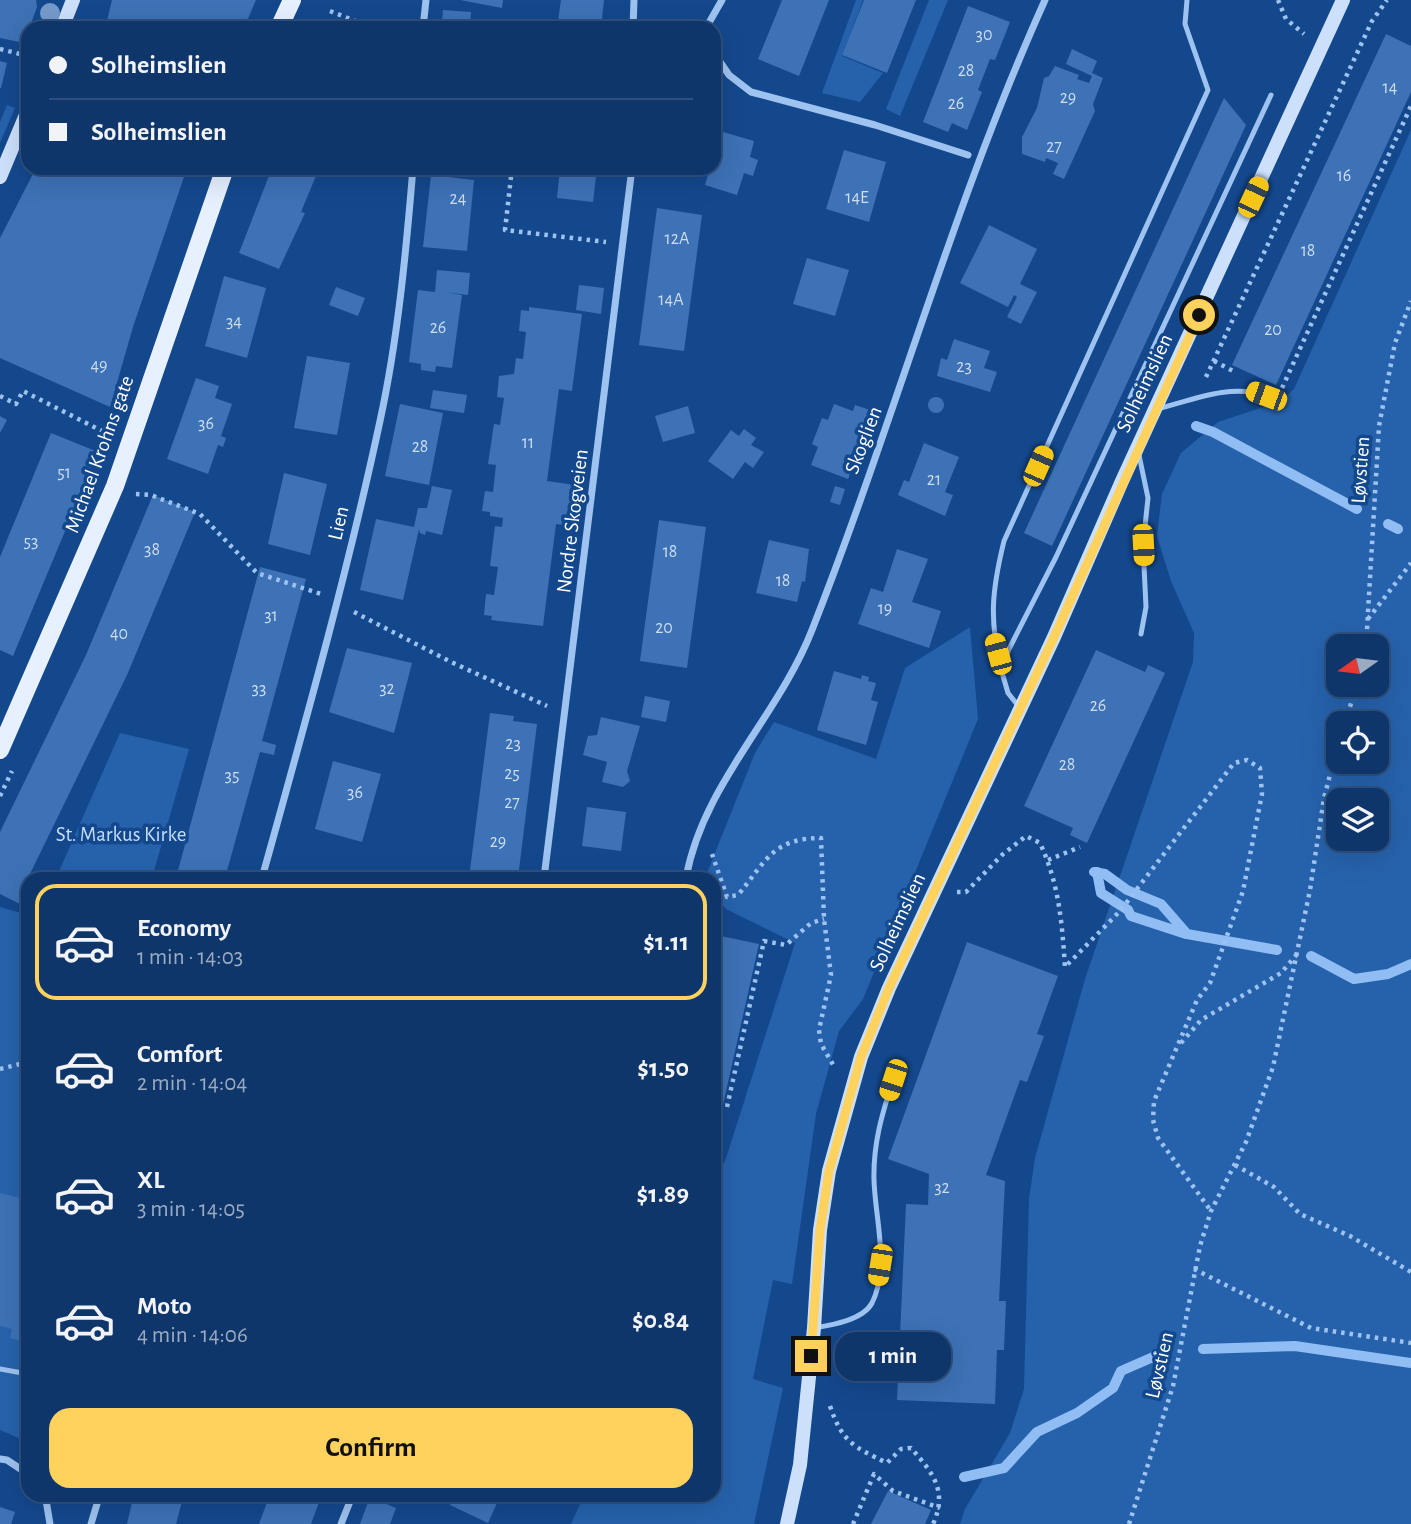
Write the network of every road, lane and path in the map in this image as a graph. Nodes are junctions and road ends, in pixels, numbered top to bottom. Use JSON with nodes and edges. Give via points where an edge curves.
{"nodes":[{"id":1,"x":73,"y":0,"type":"edge"},
{"id":2,"x":292,"y":0,"type":"edge"},
{"id":3,"x":426,"y":0,"type":"edge"},
{"id":4,"x":634,"y":0,"type":"edge"},
{"id":5,"x":722,"y":0,"type":"edge"},
{"id":6,"x":1045,"y":0,"type":"edge"},
{"id":7,"x":1187,"y":0,"type":"edge"},
{"id":8,"x":1278,"y":0,"type":"edge"},
{"id":9,"x":1343,"y":0,"type":"edge"},
{"id":10,"x":1387,"y":0,"type":"edge"},
{"id":11,"x":330,"y":11,"type":"dead end"},
{"id":12,"x":65,"y":21,"type":"edge"},
{"id":13,"x":282,"y":21,"type":"edge"},
{"id":14,"x":355,"y":21,"type":"edge"},
{"id":15,"x":424,"y":21,"type":"edge"},
{"id":16,"x":633,"y":21,"type":"edge"},
{"id":17,"x":710,"y":21,"type":"edge"},
{"id":18,"x":1322,"y":47,"type":"junction"},
{"id":19,"x":0,"y":49,"type":"edge"},
{"id":20,"x":21,"y":54,"type":"edge"},
{"id":21,"x":721,"y":63,"type":"edge"},
{"id":22,"x":1271,"y":95,"type":"dead end"},
{"id":23,"x":1411,"y":106,"type":"edge"},
{"id":24,"x":21,"y":127,"type":"edge"},
{"id":25,"x":968,"y":155,"type":"dead end"},
{"id":26,"x":223,"y":175,"type":"edge"},
{"id":27,"x":412,"y":175,"type":"edge"},
{"id":28,"x":511,"y":175,"type":"edge"},
{"id":29,"x":631,"y":175,"type":"edge"},
{"id":30,"x":0,"y":177,"type":"edge"},
{"id":31,"x":610,"y":243,"type":"dead end"},
{"id":32,"x":1411,"y":301,"type":"edge"},
{"id":33,"x":1245,"y":377,"type":"dead end"},
{"id":34,"x":1276,"y":393,"type":"dead end"},
{"id":35,"x":0,"y":396,"type":"edge"},
{"id":36,"x":1266,"y":396,"type":"dead end"},
{"id":37,"x":1155,"y":410,"type":"junction"},
{"id":38,"x":107,"y":433,"type":"dead end"},
{"id":39,"x":1138,"y":448,"type":"junction"},
{"id":40,"x":135,"y":494,"type":"dead end"},
{"id":41,"x":1411,"y":563,"type":"edge"},
{"id":42,"x":316,"y":590,"type":"dead end"},
{"id":43,"x":355,"y":612,"type":"dead end"},
{"id":44,"x":1368,"y":620,"type":"junction"},
{"id":45,"x":1141,"y":634,"type":"dead end"},
{"id":46,"x":1367,"y":634,"type":"edge"},
{"id":47,"x":1001,"y":669,"type":"junction"},
{"id":48,"x":1020,"y":708,"type":"junction"},
{"id":49,"x":554,"y":709,"type":"dead end"},
{"id":50,"x":0,"y":750,"type":"edge"},
{"id":51,"x":1330,"y":774,"type":"edge"},
{"id":52,"x":695,"y":844,"type":"junction"},
{"id":53,"x":1080,"y":847,"type":"dead end"},
{"id":54,"x":1048,"y":860,"type":"junction"},
{"id":55,"x":264,"y":872,"type":"edge"},
{"id":56,"x":545,"y":872,"type":"edge"},
{"id":57,"x":688,"y":872,"type":"edge"},
{"id":58,"x":719,"y":872,"type":"edge"},
{"id":59,"x":721,"y":878,"type":"edge"},
{"id":60,"x":953,"y":892,"type":"dead end"},
{"id":61,"x":824,"y":919,"type":"junction"},
{"id":62,"x":1298,"y":952,"type":"junction"},
{"id":63,"x":1177,"y":1048,"type":"junction"},
{"id":64,"x":21,"y":1064,"type":"edge"},
{"id":65,"x":0,"y":1069,"type":"edge"},
{"id":66,"x":856,"y":1076,"type":"junction"},
{"id":67,"x":893,"y":1080,"type":"dead end"},
{"id":68,"x":727,"y":1107,"type":"dead end"},
{"id":69,"x":1236,"y":1166,"type":"junction"},
{"id":70,"x":1211,"y":1211,"type":"junction"},
{"id":71,"x":1194,"y":1269,"type":"junction"},
{"id":72,"x":1411,"y":1272,"type":"edge"},
{"id":73,"x":814,"y":1328,"type":"junction"},
{"id":74,"x":1411,"y":1343,"type":"edge"},
{"id":75,"x":0,"y":1369,"type":"edge"},
{"id":76,"x":21,"y":1373,"type":"edge"},
{"id":77,"x":829,"y":1405,"type":"dead end"},
{"id":78,"x":0,"y":1459,"type":"edge"},
{"id":79,"x":21,"y":1470,"type":"edge"},
{"id":80,"x":46,"y":1502,"type":"edge"},
{"id":81,"x":98,"y":1502,"type":"edge"},
{"id":82,"x":350,"y":1502,"type":"edge"},
{"id":83,"x":940,"y":1508,"type":"junction"},
{"id":84,"x":50,"y":1524,"type":"edge"},
{"id":85,"x":92,"y":1524,"type":"edge"},
{"id":86,"x":341,"y":1524,"type":"edge"},
{"id":87,"x":787,"y":1524,"type":"edge"},
{"id":88,"x":853,"y":1524,"type":"edge"},
{"id":89,"x":933,"y":1524,"type":"edge"},
{"id":90,"x":1129,"y":1524,"type":"edge"}],
"edges":[{"from":1,"to":12,"type":"street"},
{"from":2,"to":13,"type":"main road"},
{"from":3,"to":15,"type":"street"},
{"from":4,"to":16,"type":"street"},
{"from":5,"to":17,"type":"street"},
{"from":6,"to":52,"type":"street","name":"Skoglien","via":[[935,281],[893,412],[812,632],[785,687],[728,773]]},
{"from":7,"to":47,"type":"lane","via":[[1185,24],[1208,90],[1004,541],[992,592],[994,640]]},
{"from":8,"to":18,"type":"path","via":[[1286,19]]},
{"from":9,"to":18,"type":"street","name":"Solheimslien"},
{"from":10,"to":33,"type":"path","via":[[1372,21],[1214,361]]},
{"from":11,"to":14,"type":"path"},
{"from":18,"to":37,"type":"street","name":"Solheimslien"},
{"from":19,"to":20,"type":"path"},
{"from":21,"to":25,"type":"street","via":[[751,92]]},
{"from":22,"to":47,"type":"lane","name":"Solheimslien"},
{"from":23,"to":34,"type":"path","via":[[1285,385]]},
{"from":24,"to":30,"type":"street"},
{"from":26,"to":50,"type":"main road","name":"Michael Krohns gate","via":[[115,486]]},
{"from":27,"to":55,"type":"street","name":"Lien","via":[[381,418],[337,604]]},
{"from":28,"to":31,"type":"path","via":[[505,230]]},
{"from":29,"to":56,"type":"street","name":"Nordre Skogveien"},
{"from":32,"to":44,"type":"path","name":"Løvstien","via":[[1395,343],[1379,426]]},
{"from":35,"to":38,"type":"path","via":[[16,404],[23,391]]},
{"from":36,"to":37,"type":"lane","via":[[1252,391],[1217,393]]},
{"from":37,"to":39,"type":"street","name":"Solheimslien"},
{"from":39,"to":45,"type":"lane","via":[[1148,498],[1143,545],[1146,607]]},
{"from":39,"to":48,"type":"street","name":"Solheimslien"},
{"from":40,"to":42,"type":"path","via":[[151,495],[200,514],[257,573]]},
{"from":41,"to":44,"type":"path"},
{"from":43,"to":49,"type":"path"},
{"from":44,"to":46,"type":"path","name":"Løvstien"},
{"from":47,"to":48,"type":"lane","via":[[1008,693]]},
{"from":48,"to":66,"type":"street","name":"Solheimslien","via":[[889,988]]},
{"from":51,"to":62,"type":"path"},
{"from":52,"to":57,"type":"street","name":"Skoglien"},
{"from":52,"to":58,"type":"path","via":[[708,848]]},
{"from":53,"to":54,"type":"path"},
{"from":54,"to":60,"type":"path","via":[[1040,843],[1026,836],[966,892]]},
{"from":54,"to":63,"type":"path","via":[[1060,902],[1065,967],[1120,911],[1234,763],[1247,760],[1260,768],[1262,794],[1243,891],[1210,983],[1197,1000]]},
{"from":59,"to":61,"type":"path","via":[[727,897],[738,895],[779,846],[798,838],[821,838]]},
{"from":61,"to":66,"type":"path","via":[[831,975],[819,1030],[821,1044],[836,1069]]},
{"from":61,"to":68,"type":"path","via":[[811,923],[786,945],[764,941]]},
{"from":62,"to":63,"type":"path","via":[[1280,973],[1201,1020]]},
{"from":62,"to":69,"type":"path","name":"Løvstien","via":[[1273,1068]]},
{"from":63,"to":70,"type":"path","via":[[1154,1101],[1153,1120],[1158,1138]]},
{"from":64,"to":65,"type":"path"},
{"from":66,"to":73,"type":"street","name":"Solheimslien","via":[[829,1171]]},
{"from":67,"to":73,"type":"lane","via":[[874,1152],[880,1265],[872,1303],[861,1315]]},
{"from":69,"to":70,"type":"path","name":"Løvstien"},
{"from":69,"to":72,"type":"path","via":[[1275,1187],[1300,1214],[1350,1236]]},
{"from":70,"to":71,"type":"path","name":"Løvstien"},
{"from":71,"to":74,"type":"path","via":[[1311,1328]]},
{"from":71,"to":90,"type":"path","name":"Løvstien","via":[[1172,1386]]},
{"from":73,"to":87,"type":"street","name":"Solheimslien","via":[[800,1465]]},
{"from":75,"to":76,"type":"lane"},
{"from":77,"to":83,"type":"path","via":[[838,1431],[854,1447],[887,1463],[901,1449],[911,1448],[935,1475]]},
{"from":78,"to":79,"type":"street"},
{"from":80,"to":84,"type":"street"},
{"from":81,"to":85,"type":"street"},
{"from":82,"to":86,"type":"street"},
{"from":83,"to":88,"type":"path","via":[[893,1491],[874,1474]]},
{"from":83,"to":89,"type":"path"}]}
